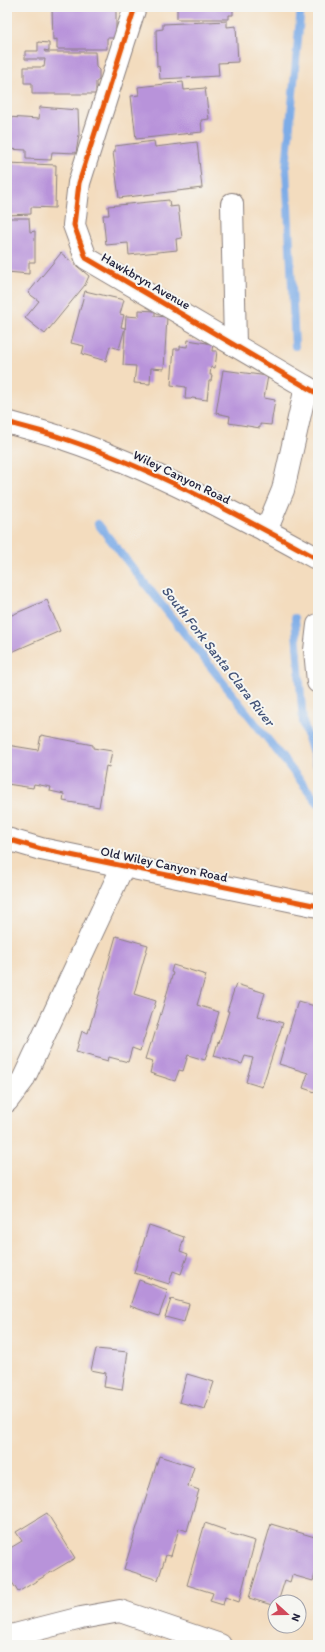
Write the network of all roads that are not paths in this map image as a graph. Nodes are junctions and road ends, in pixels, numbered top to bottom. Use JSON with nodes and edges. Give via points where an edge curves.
{"nodes":[{"id":1,"x":135,"y":7,"type":"edge"},
{"id":2,"x":232,"y":204,"type":"dead end"},
{"id":3,"x":235,"y":346,"type":"junction"},
{"id":4,"x":312,"y":390,"type":"edge"},
{"id":5,"x":7,"y":422,"type":"edge"},
{"id":6,"x":266,"y":531,"type":"junction"},
{"id":7,"x":318,"y":559,"type":"edge"},
{"id":8,"x":318,"y":625,"type":"edge"},
{"id":9,"x":318,"y":682,"type":"edge"},
{"id":10,"x":7,"y":839,"type":"edge"},
{"id":11,"x":122,"y":866,"type":"junction"},
{"id":12,"x":318,"y":906,"type":"edge"},
{"id":13,"x":7,"y":1101,"type":"edge"},
{"id":14,"x":7,"y":1637,"type":"edge"},
{"id":15,"x":220,"y":1645,"type":"edge"}],
"edges":[{"from":1,"to":3,"type":"street","name":"Hawkbryn Avenue","via":[[80,183],[74,225],[86,258]]},
{"from":2,"to":3,"type":"street"},
{"from":3,"to":4,"type":"street","name":"Hawkbryn Avenue"},
{"from":4,"to":6,"type":"street","via":[[283,490]]},
{"from":5,"to":6,"type":"street","name":"Wiley Canyon Road","via":[[65,439],[143,469]]},
{"from":6,"to":7,"type":"street","name":"Wiley Canyon Road"},
{"from":8,"to":9,"type":"street","via":[[315,650]]},
{"from":10,"to":11,"type":"street","name":"Old Wiley Canyon Road","via":[[41,850]]},
{"from":11,"to":12,"type":"street","name":"Old Wiley Canyon Road"},
{"from":11,"to":13,"type":"street","via":[[23,1080]]},
{"from":14,"to":15,"type":"street","via":[[120,1611]]}]}
